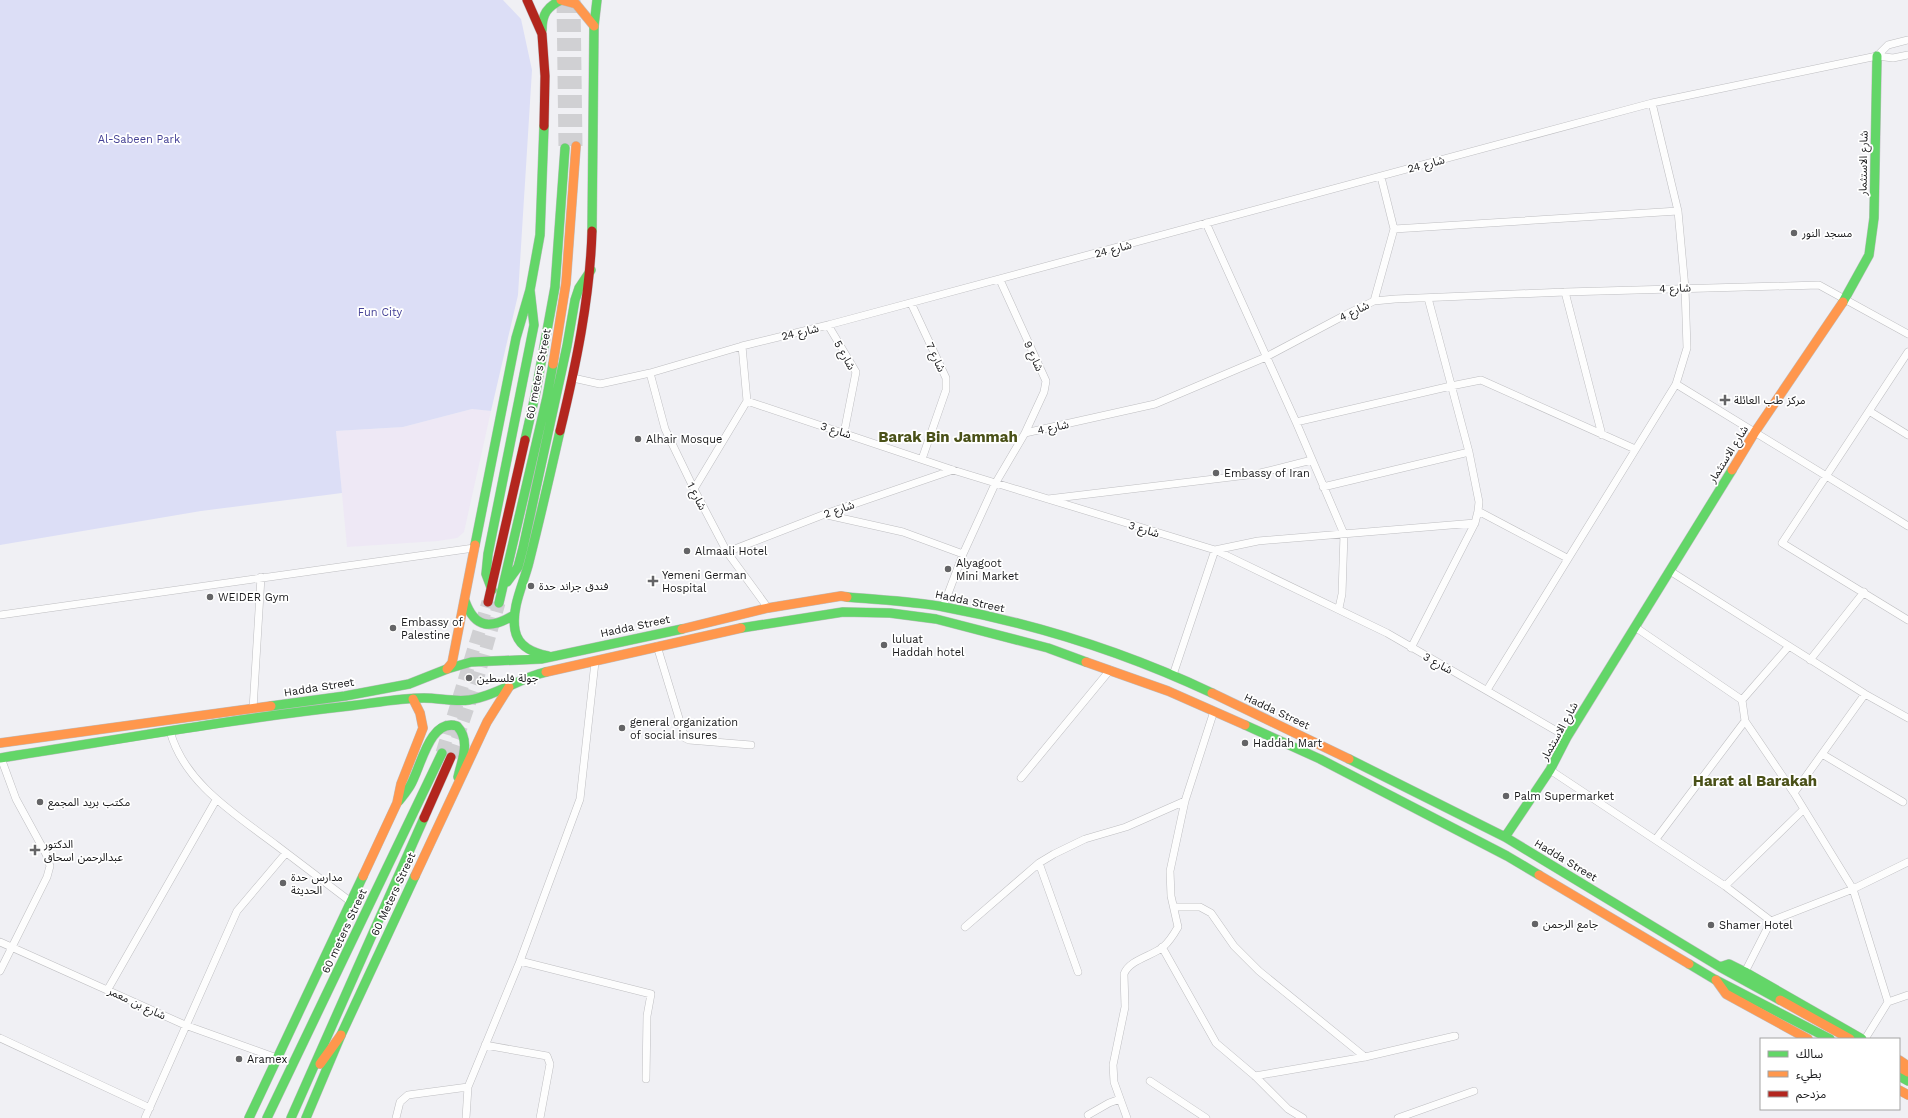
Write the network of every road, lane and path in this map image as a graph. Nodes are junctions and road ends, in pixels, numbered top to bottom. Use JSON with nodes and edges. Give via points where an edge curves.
{"nodes":[{"id":1,"x":527,"y":0,"type":"edge"},
{"id":2,"x":561,"y":0,"type":"edge"},
{"id":3,"x":597,"y":0,"type":"edge"},
{"id":4,"x":594,"y":26,"type":"junction"},
{"id":5,"x":542,"y":34,"type":"junction"},
{"id":6,"x":1908,"y":40,"type":"edge"},
{"id":7,"x":1908,"y":55,"type":"edge"},
{"id":8,"x":1877,"y":56,"type":"junction"},
{"id":9,"x":1652,"y":103,"type":"junction"},
{"id":10,"x":576,"y":146,"type":"tunnel mouth"},
{"id":11,"x":565,"y":148,"type":"tunnel mouth"},
{"id":12,"x":1381,"y":177,"type":"junction"},
{"id":13,"x":1678,"y":211,"type":"junction"},
{"id":14,"x":1206,"y":223,"type":"junction"},
{"id":15,"x":1394,"y":229,"type":"junction"},
{"id":16,"x":591,"y":270,"type":"junction"},
{"id":17,"x":1000,"y":280,"type":"junction"},
{"id":18,"x":1685,"y":288,"type":"junction"},
{"id":19,"x":530,"y":290,"type":"junction"},
{"id":20,"x":1565,"y":292,"type":"junction"},
{"id":21,"x":1428,"y":298,"type":"junction"},
{"id":22,"x":1845,"y":298,"type":"junction"},
{"id":23,"x":1374,"y":302,"type":"junction"},
{"id":24,"x":911,"y":303,"type":"junction"},
{"id":25,"x":828,"y":326,"type":"junction"},
{"id":26,"x":1908,"y":334,"type":"edge"},
{"id":27,"x":742,"y":346,"type":"junction"},
{"id":28,"x":1908,"y":352,"type":"edge"},
{"id":29,"x":1266,"y":358,"type":"junction"},
{"id":30,"x":650,"y":373,"type":"junction"},
{"id":31,"x":573,"y":378,"type":"junction"},
{"id":32,"x":1676,"y":384,"type":"junction"},
{"id":33,"x":1451,"y":386,"type":"junction"},
{"id":34,"x":747,"y":401,"type":"junction"},
{"id":35,"x":1869,"y":411,"type":"junction"},
{"id":36,"x":1296,"y":422,"type":"junction"},
{"id":37,"x":1756,"y":432,"type":"junction"},
{"id":38,"x":844,"y":433,"type":"junction"},
{"id":39,"x":1025,"y":433,"type":"junction"},
{"id":40,"x":1602,"y":435,"type":"junction"},
{"id":41,"x":1908,"y":435,"type":"edge"},
{"id":42,"x":1635,"y":449,"type":"junction"},
{"id":43,"x":1469,"y":452,"type":"junction"},
{"id":44,"x":922,"y":459,"type":"junction"},
{"id":45,"x":1312,"y":460,"type":"junction"},
{"id":46,"x":953,"y":470,"type":"junction"},
{"id":47,"x":1826,"y":476,"type":"junction"},
{"id":48,"x":995,"y":484,"type":"junction"},
{"id":49,"x":1323,"y":487,"type":"junction"},
{"id":50,"x":694,"y":489,"type":"junction"},
{"id":51,"x":1044,"y":500,"type":"junction"},
{"id":52,"x":1478,"y":511,"type":"junction"},
{"id":53,"x":824,"y":514,"type":"junction"},
{"id":54,"x":1474,"y":523,"type":"junction"},
{"id":55,"x":1908,"y":526,"type":"edge"},
{"id":56,"x":1344,"y":534,"type":"junction"},
{"id":57,"x":474,"y":548,"type":"junction"},
{"id":58,"x":1215,"y":550,"type":"junction"},
{"id":59,"x":727,"y":552,"type":"junction"},
{"id":60,"x":963,"y":554,"type":"junction"},
{"id":61,"x":1568,"y":558,"type":"junction"},
{"id":62,"x":1670,"y":571,"type":"junction"},
{"id":63,"x":260,"y":577,"type":"junction"},
{"id":64,"x":503,"y":587,"type":"junction"},
{"id":65,"x":492,"y":590,"type":"junction"},
{"id":66,"x":1864,"y":592,"type":"junction"},
{"id":67,"x":464,"y":600,"type":"junction"},
{"id":68,"x":808,"y":601,"type":"junction"},
{"id":69,"x":488,"y":602,"type":"tunnel mouth"},
{"id":70,"x":499,"y":603,"type":"tunnel mouth"},
{"id":71,"x":943,"y":607,"type":"junction"},
{"id":72,"x":768,"y":608,"type":"junction"},
{"id":73,"x":1339,"y":608,"type":"junction"},
{"id":74,"x":0,"y":615,"type":"edge"},
{"id":75,"x":514,"y":616,"type":"junction"},
{"id":76,"x":812,"y":616,"type":"junction"},
{"id":77,"x":1908,"y":620,"type":"edge"},
{"id":78,"x":1635,"y":627,"type":"junction"},
{"id":79,"x":657,"y":646,"type":"junction"},
{"id":80,"x":1789,"y":646,"type":"junction"},
{"id":81,"x":1411,"y":648,"type":"junction"},
{"id":82,"x":551,"y":657,"type":"junction"},
{"id":83,"x":1810,"y":660,"type":"junction"},
{"id":84,"x":595,"y":662,"type":"junction"},
{"id":85,"x":447,"y":669,"type":"junction"},
{"id":86,"x":1110,"y":670,"type":"junction"},
{"id":87,"x":1173,"y":675,"type":"junction"},
{"id":88,"x":511,"y":685,"type":"junction"},
{"id":89,"x":1487,"y":690,"type":"junction"},
{"id":90,"x":1865,"y":694,"type":"junction"},
{"id":91,"x":413,"y":699,"type":"junction"},
{"id":92,"x":1742,"y":700,"type":"junction"},
{"id":93,"x":253,"y":709,"type":"junction"},
{"id":94,"x":1214,"y":711,"type":"junction"},
{"id":95,"x":1908,"y":718,"type":"edge"},
{"id":96,"x":1745,"y":721,"type":"junction"},
{"id":97,"x":170,"y":731,"type":"junction"},
{"id":98,"x":1567,"y":737,"type":"junction"},
{"id":99,"x":0,"y":743,"type":"edge"},
{"id":100,"x":751,"y":745,"type":"dead end"},
{"id":101,"x":442,"y":753,"type":"tunnel mouth"},
{"id":102,"x":1822,"y":754,"type":"junction"},
{"id":103,"x":451,"y":757,"type":"tunnel mouth"},
{"id":104,"x":1,"y":758,"type":"edge"},
{"id":105,"x":1550,"y":770,"type":"junction"},
{"id":106,"x":1021,"y":778,"type":"dead end"},
{"id":107,"x":457,"y":784,"type":"junction"},
{"id":108,"x":1794,"y":793,"type":"junction"},
{"id":109,"x":216,"y":800,"type":"junction"},
{"id":110,"x":1186,"y":801,"type":"junction"},
{"id":111,"x":1903,"y":802,"type":"dead end"},
{"id":112,"x":397,"y":803,"type":"junction"},
{"id":113,"x":1803,"y":810,"type":"junction"},
{"id":114,"x":1505,"y":837,"type":"junction"},
{"id":115,"x":1656,"y":839,"type":"junction"},
{"id":116,"x":286,"y":853,"type":"junction"},
{"id":117,"x":1908,"y":862,"type":"edge"},
{"id":118,"x":1039,"y":863,"type":"junction"},
{"id":119,"x":1725,"y":886,"type":"junction"},
{"id":120,"x":1852,"y":889,"type":"junction"},
{"id":121,"x":351,"y":902,"type":"junction"},
{"id":122,"x":1174,"y":907,"type":"junction"},
{"id":123,"x":1771,"y":921,"type":"junction"},
{"id":124,"x":965,"y":927,"type":"dead end"},
{"id":125,"x":0,"y":942,"type":"edge"},
{"id":126,"x":12,"y":947,"type":"junction"},
{"id":127,"x":1162,"y":947,"type":"junction"},
{"id":128,"x":520,"y":961,"type":"junction"},
{"id":129,"x":1720,"y":967,"type":"junction"},
{"id":130,"x":0,"y":972,"type":"edge"},
{"id":131,"x":1078,"y":972,"type":"dead end"},
{"id":132,"x":1745,"y":972,"type":"junction"},
{"id":133,"x":1714,"y":979,"type":"junction"},
{"id":134,"x":108,"y":989,"type":"junction"},
{"id":135,"x":1908,"y":995,"type":"edge"},
{"id":136,"x":1888,"y":1002,"type":"junction"},
{"id":137,"x":185,"y":1025,"type":"junction"},
{"id":138,"x":341,"y":1035,"type":"junction"},
{"id":139,"x":1455,"y":1036,"type":"dead end"},
{"id":140,"x":0,"y":1038,"type":"edge"},
{"id":141,"x":1806,"y":1038,"type":"edge"},
{"id":142,"x":1828,"y":1038,"type":"edge"},
{"id":143,"x":1848,"y":1038,"type":"edge"},
{"id":144,"x":1860,"y":1038,"type":"edge"},
{"id":145,"x":1866,"y":1038,"type":"edge"},
{"id":146,"x":485,"y":1045,"type":"junction"},
{"id":147,"x":1366,"y":1057,"type":"junction"},
{"id":148,"x":277,"y":1058,"type":"junction"},
{"id":149,"x":1255,"y":1076,"type":"junction"},
{"id":150,"x":646,"y":1079,"type":"dead end"},
{"id":151,"x":1150,"y":1081,"type":"dead end"},
{"id":152,"x":306,"y":1084,"type":"junction"},
{"id":153,"x":468,"y":1087,"type":"junction"},
{"id":154,"x":1474,"y":1091,"type":"dead end"},
{"id":155,"x":1120,"y":1099,"type":"junction"},
{"id":156,"x":150,"y":1108,"type":"junction"},
{"id":157,"x":1088,"y":1115,"type":"dead end"},
{"id":158,"x":145,"y":1118,"type":"edge"},
{"id":159,"x":249,"y":1118,"type":"edge"},
{"id":160,"x":267,"y":1118,"type":"edge"},
{"id":161,"x":291,"y":1118,"type":"edge"},
{"id":162,"x":306,"y":1118,"type":"edge"},
{"id":163,"x":396,"y":1118,"type":"edge"},
{"id":164,"x":466,"y":1118,"type":"edge"},
{"id":165,"x":540,"y":1118,"type":"edge"},
{"id":166,"x":1128,"y":1118,"type":"edge"},
{"id":167,"x":1206,"y":1118,"type":"edge"},
{"id":168,"x":1303,"y":1118,"type":"edge"},
{"id":169,"x":1398,"y":1118,"type":"edge"}],
"edges":[{"from":1,"to":5,"type":"main road"},
{"from":2,"to":4,"type":"main road","via":[[576,4]]},
{"from":2,"to":5,"type":"main road","via":[[547,7],[542,18]]},
{"from":3,"to":4,"type":"main road"},
{"from":4,"to":16,"type":"main road"},
{"from":5,"to":19,"type":"main road","via":[[545,76],[542,206],[540,235]]},
{"from":6,"to":8,"type":"street","via":[[1888,45]]},
{"from":7,"to":8,"type":"street","via":[[1893,58]]},
{"from":8,"to":9,"type":"street","name":"شارع 24"},
{"from":8,"to":22,"type":"main road","name":"شارع الاستثمار","via":[[1874,218],[1868,255]]},
{"from":9,"to":12,"type":"street","name":"شارع 24"},
{"from":9,"to":13,"type":"street"},
{"from":10,"to":64,"type":"main road","name":"60 meters Street","via":[[566,283],[557,340],[547,397]]},
{"from":11,"to":65,"type":"main road","name":"60 meters Street","via":[[562,220],[555,287],[535,396]]},
{"from":12,"to":14,"type":"street","name":"شارع 24"},
{"from":12,"to":15,"type":"street"},
{"from":13,"to":15,"type":"street"},
{"from":13,"to":18,"type":"street"},
{"from":14,"to":17,"type":"street","name":"شارع 24"},
{"from":14,"to":29,"type":"street"},
{"from":15,"to":23,"type":"street"},
{"from":16,"to":31,"type":"main road"},
{"from":16,"to":64,"type":"main road","via":[[579,288],[575,300],[518,568]]},
{"from":17,"to":24,"type":"street","name":"شارع 24"},
{"from":17,"to":39,"type":"street","name":"شارع 9","via":[[1046,381],[1044,392]]},
{"from":18,"to":20,"type":"street","name":"شارع 4"},
{"from":18,"to":22,"type":"street","name":"شارع 4","via":[[1819,285]]},
{"from":18,"to":32,"type":"street","via":[[1687,348]]},
{"from":19,"to":57,"type":"main road","via":[[516,338]]},
{"from":19,"to":65,"type":"main road","via":[[534,325],[488,554],[486,574]]},
{"from":20,"to":21,"type":"street","name":"شارع 4"},
{"from":20,"to":40,"type":"street"},
{"from":21,"to":23,"type":"street","name":"شارع 4"},
{"from":21,"to":33,"type":"street"},
{"from":22,"to":26,"type":"street","name":"شارع 4"},
{"from":22,"to":37,"type":"main road","name":"شارع الاستثمار"},
{"from":23,"to":29,"type":"street","name":"شارع 4","via":[[1346,314]]},
{"from":24,"to":25,"type":"street","name":"شارع 24"},
{"from":24,"to":44,"type":"street","name":"شارع 7","via":[[946,378],[946,390]]},
{"from":25,"to":27,"type":"street","name":"شارع 24"},
{"from":25,"to":38,"type":"street","name":"شارع 5","via":[[856,372]]},
{"from":27,"to":30,"type":"street","name":"شارع 24"},
{"from":27,"to":34,"type":"street"},
{"from":28,"to":35,"type":"street"},
{"from":29,"to":36,"type":"street"},
{"from":29,"to":39,"type":"street","name":"شارع 4","via":[[1155,404]]},
{"from":30,"to":31,"type":"street","name":"شارع 24","via":[[600,384]]},
{"from":30,"to":50,"type":"street","name":"شارع 1","via":[[665,429]]},
{"from":31,"to":75,"type":"main road"},
{"from":32,"to":37,"type":"street"},
{"from":32,"to":42,"type":"street"},
{"from":33,"to":36,"type":"street"},
{"from":33,"to":40,"type":"street","via":[[1481,380]]},
{"from":33,"to":43,"type":"street"},
{"from":34,"to":38,"type":"street","name":"شارع 3"},
{"from":34,"to":50,"type":"street"},
{"from":35,"to":41,"type":"street"},
{"from":35,"to":47,"type":"street"},
{"from":36,"to":45,"type":"street"},
{"from":37,"to":47,"type":"street"},
{"from":37,"to":62,"type":"main road","name":"شارع الاستثمار"},
{"from":38,"to":44,"type":"street","name":"شارع 3"},
{"from":39,"to":48,"type":"street","name":"شارع 4"},
{"from":40,"to":42,"type":"street"},
{"from":42,"to":61,"type":"street"},
{"from":43,"to":49,"type":"street"},
{"from":43,"to":52,"type":"street","via":[[1479,502]]},
{"from":44,"to":46,"type":"street","name":"شارع 3"},
{"from":45,"to":49,"type":"street"},
{"from":45,"to":51,"type":"street","via":[[1256,474]]},
{"from":46,"to":48,"type":"street","name":"شارع 3"},
{"from":46,"to":53,"type":"street","name":"شارع 2"},
{"from":47,"to":55,"type":"street"},
{"from":47,"to":66,"type":"street","via":[[1782,543]]},
{"from":48,"to":51,"type":"street","name":"شارع 3"},
{"from":48,"to":60,"type":"street","name":"شارع 4"},
{"from":49,"to":56,"type":"street"},
{"from":50,"to":59,"type":"street","name":"شارع 1"},
{"from":51,"to":58,"type":"street","name":"شارع 3"},
{"from":52,"to":54,"type":"street"},
{"from":52,"to":61,"type":"street"},
{"from":53,"to":59,"type":"street","name":"شارع 2"},
{"from":53,"to":60,"type":"street","via":[[903,532]]},
{"from":54,"to":56,"type":"street"},
{"from":54,"to":81,"type":"street"},
{"from":56,"to":58,"type":"street","via":[[1258,541]]},
{"from":56,"to":73,"type":"street","via":[[1342,594]]},
{"from":57,"to":63,"type":"street"},
{"from":57,"to":67,"type":"main road"},
{"from":58,"to":73,"type":"street","name":"شارع 3"},
{"from":58,"to":87,"type":"street"},
{"from":59,"to":72,"type":"street","name":"شارع 1"},
{"from":60,"to":71,"type":"street","name":"شارع 4"},
{"from":61,"to":89,"type":"street"},
{"from":62,"to":78,"type":"main road","name":"شارع الاستثمار"},
{"from":62,"to":80,"type":"street"},
{"from":63,"to":74,"type":"street"},
{"from":63,"to":93,"type":"street"},
{"from":64,"to":70,"type":"main road","name":"60 meters Street"},
{"from":65,"to":69,"type":"main road","name":"60 meters Street"},
{"from":66,"to":77,"type":"street"},
{"from":66,"to":83,"type":"street"},
{"from":67,"to":75,"type":"main road","via":[[473,618],[483,624],[495,626]]},
{"from":67,"to":85,"type":"main road","via":[[452,663]]},
{"from":68,"to":71,"type":"main road","name":"Hadda Street","via":[[841,596]]},
{"from":68,"to":72,"type":"main road","name":"Hadda Street"},
{"from":68,"to":76,"type":"main road"},
{"from":71,"to":87,"type":"main road","name":"Hadda Street","via":[[1050,632]]},
{"from":72,"to":82,"type":"main road","name":"Hadda Street"},
{"from":73,"to":81,"type":"street","name":"شارع 3"},
{"from":75,"to":82,"type":"main road","via":[[515,631],[523,646],[534,653]]},
{"from":76,"to":79,"type":"main road","name":"Hadda Street"},
{"from":76,"to":86,"type":"main road","name":"Hadda Street","via":[[844,612],[890,613],[936,619],[1048,648]]},
{"from":78,"to":92,"type":"street"},
{"from":78,"to":98,"type":"main road","name":"شارع الاستثمار"},
{"from":79,"to":84,"type":"main road","name":"Hadda Street"},
{"from":79,"to":100,"type":"street","via":[[685,738]]},
{"from":80,"to":83,"type":"street"},
{"from":80,"to":92,"type":"street"},
{"from":81,"to":89,"type":"street","name":"شارع 3"},
{"from":82,"to":85,"type":"main road","name":"Hadda Street","via":[[471,662]]},
{"from":83,"to":90,"type":"street"},
{"from":84,"to":88,"type":"main road","name":"Hadda Street","via":[[543,673]]},
{"from":84,"to":128,"type":"street","via":[[580,799]]},
{"from":85,"to":93,"type":"main road","name":"Hadda Street","via":[[409,684]]},
{"from":86,"to":94,"type":"main road","name":"Hadda Street","via":[[1168,690]]},
{"from":86,"to":106,"type":"street"},
{"from":87,"to":114,"type":"main road","name":"Hadda Street"},
{"from":88,"to":91,"type":"main road","name":"Hadda Street","via":[[470,700]]},
{"from":88,"to":107,"type":"main road","name":"60 Meters Street","via":[[499,700]]},
{"from":89,"to":98,"type":"street","name":"شارع 3"},
{"from":90,"to":95,"type":"street"},
{"from":90,"to":102,"type":"street"},
{"from":91,"to":97,"type":"main road","name":"Hadda Street"},
{"from":91,"to":112,"type":"main road","name":"60 Meters Street","via":[[420,710],[423,728],[401,784]]},
{"from":92,"to":96,"type":"street"},
{"from":93,"to":99,"type":"main road","name":"Hadda Street"},
{"from":94,"to":110,"type":"street"},
{"from":94,"to":133,"type":"main road","name":"Hadda Street","via":[[1320,759],[1507,856]]},
{"from":96,"to":108,"type":"street"},
{"from":96,"to":115,"type":"street"},
{"from":97,"to":104,"type":"main road","name":"Hadda Street"},
{"from":97,"to":109,"type":"street","via":[[174,744],[192,773]]},
{"from":98,"to":105,"type":"main road","name":"شارع الاستثمار"},
{"from":101,"to":160,"type":"main road","name":"60 meters Street"},
{"from":102,"to":108,"type":"street"},
{"from":102,"to":111,"type":"street"},
{"from":103,"to":152,"type":"main road","name":"60 meters Street"},
{"from":104,"to":126,"type":"street","via":[[16,798],[50,866],[48,878]]},
{"from":105,"to":114,"type":"main road","name":"شارع الاستثمار"},
{"from":105,"to":115,"type":"street"},
{"from":107,"to":112,"type":"main road","via":[[466,742],[465,735],[457,726],[446,724],[436,730],[410,787]]},
{"from":107,"to":138,"type":"main road","name":"60 Meters Street"},
{"from":108,"to":113,"type":"street"},
{"from":109,"to":116,"type":"street"},
{"from":109,"to":134,"type":"street"},
{"from":110,"to":118,"type":"street","via":[[1126,827],[1085,839]]},
{"from":110,"to":122,"type":"street","via":[[1170,871]]},
{"from":112,"to":121,"type":"main road","name":"60 Meters Street"},
{"from":113,"to":119,"type":"street"},
{"from":113,"to":120,"type":"street"},
{"from":114,"to":129,"type":"main road","name":"Hadda Street"},
{"from":115,"to":119,"type":"street"},
{"from":116,"to":121,"type":"street"},
{"from":116,"to":137,"type":"street","via":[[237,911]]},
{"from":117,"to":120,"type":"street"},
{"from":118,"to":124,"type":"street"},
{"from":118,"to":131,"type":"street"},
{"from":119,"to":123,"type":"street"},
{"from":120,"to":123,"type":"street"},
{"from":120,"to":136,"type":"street"},
{"from":121,"to":148,"type":"main road","name":"60 Meters Street"},
{"from":122,"to":127,"type":"street","via":[[1178,927]]},
{"from":122,"to":147,"type":"street","via":[[1200,907],[1210,913],[1234,946],[1259,971]]},
{"from":123,"to":132,"type":"street"},
{"from":125,"to":126,"type":"street","name":"شارع بن معمر"},
{"from":126,"to":130,"type":"street"},
{"from":126,"to":134,"type":"street","name":"شارع بن معمر"},
{"from":127,"to":149,"type":"street","via":[[1216,1043]]},
{"from":127,"to":155,"type":"street","via":[[1125,970],[1125,1007],[1113,1065],[1114,1082]]},
{"from":128,"to":146,"type":"street"},
{"from":128,"to":150,"type":"street","via":[[651,994],[647,1016]]},
{"from":129,"to":132,"type":"main road","via":[[1729,964]]},
{"from":129,"to":143,"type":"main road","name":"Hadda Street"},
{"from":132,"to":144,"type":"main road"},
{"from":133,"to":141,"type":"main road","via":[[1726,994]]},
{"from":133,"to":142,"type":"main road","name":"Hadda Street"},
{"from":134,"to":137,"type":"street","name":"شارع بن معمر"},
{"from":135,"to":136,"type":"street"},
{"from":136,"to":145,"type":"street"},
{"from":137,"to":148,"type":"street","name":"شارع بن معمر"},
{"from":137,"to":156,"type":"street"},
{"from":138,"to":152,"type":"main road"},
{"from":138,"to":162,"type":"main road","name":"60 Meters Street"},
{"from":139,"to":147,"type":"street"},
{"from":140,"to":156,"type":"street"},
{"from":146,"to":153,"type":"street"},
{"from":146,"to":165,"type":"street","via":[[546,1056],[550,1064]]},
{"from":147,"to":149,"type":"street"},
{"from":148,"to":159,"type":"main road","name":"60 Meters Street"},
{"from":149,"to":168,"type":"street","via":[[1288,1109]]},
{"from":151,"to":167,"type":"street"},
{"from":152,"to":161,"type":"main road","name":"60 meters Street"},
{"from":153,"to":163,"type":"street","via":[[408,1095],[400,1102]]},
{"from":153,"to":164,"type":"street"},
{"from":154,"to":169,"type":"street"},
{"from":155,"to":157,"type":"street"},
{"from":155,"to":166,"type":"street"},
{"from":156,"to":158,"type":"street"}]}
